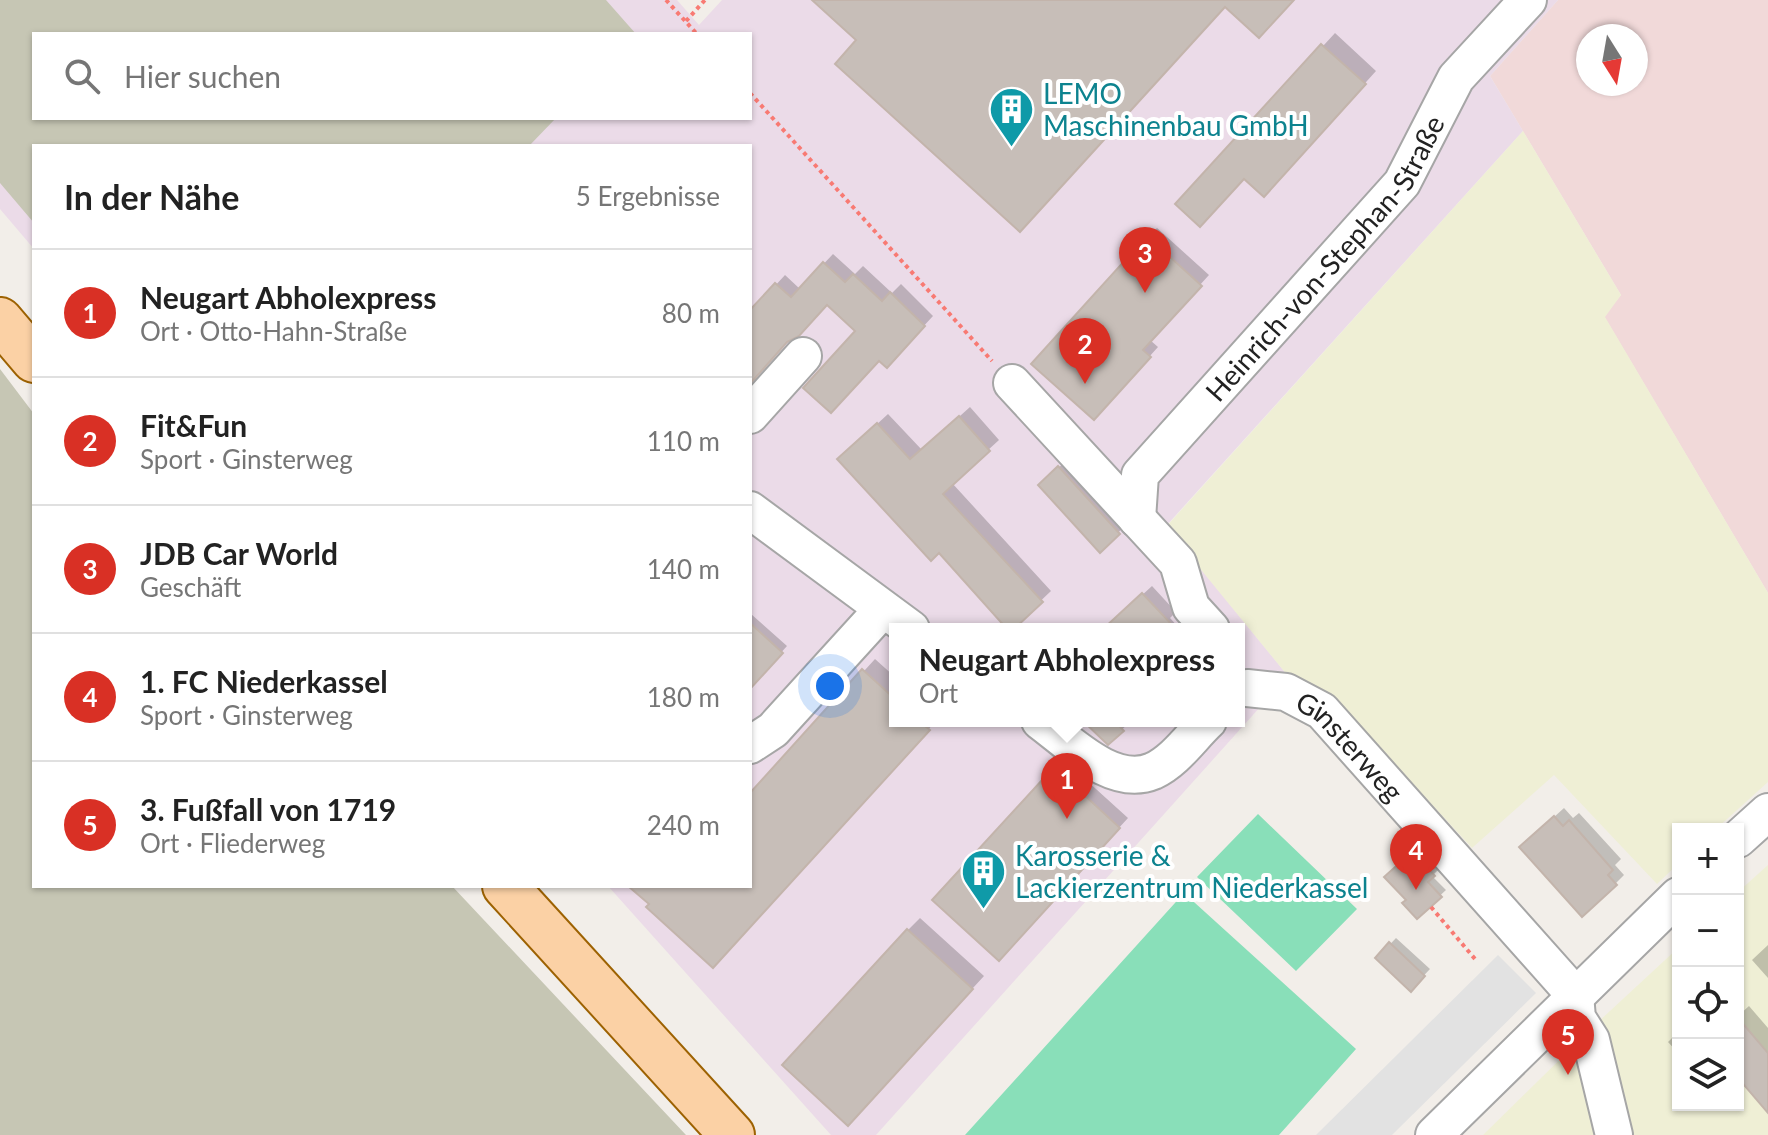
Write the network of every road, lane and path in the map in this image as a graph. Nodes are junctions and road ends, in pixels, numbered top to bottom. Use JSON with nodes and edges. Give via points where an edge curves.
{"nodes":[{"id":1,"x":666,"y":0,"type":"edge"},
{"id":2,"x":705,"y":0,"type":"edge"},
{"id":3,"x":1528,"y":0,"type":"edge"},
{"id":4,"x":686,"y":21,"type":"junction"},
{"id":5,"x":695,"y":32,"type":"edge"},
{"id":6,"x":752,"y":95,"type":"edge"},
{"id":7,"x":0,"y":320,"type":"edge"},
{"id":8,"x":803,"y":356,"type":"dead end"},
{"id":9,"x":32,"y":358,"type":"edge"},
{"id":10,"x":1012,"y":383,"type":"joint"},
{"id":11,"x":752,"y":413,"type":"edge"},
{"id":12,"x":752,"y":511,"type":"edge"},
{"id":13,"x":1137,"y":519,"type":"junction"},
{"id":14,"x":897,"y":619,"type":"edge"},
{"id":15,"x":1206,"y":623,"type":"edge"},
{"id":16,"x":889,"y":626,"type":"edge"},
{"id":17,"x":1245,"y":684,"type":"edge"},
{"id":18,"x":1048,"y":727,"type":"edge"},
{"id":19,"x":1202,"y":727,"type":"edge"},
{"id":20,"x":752,"y":744,"type":"edge"},
{"id":21,"x":1768,"y":812,"type":"edge"},
{"id":22,"x":1744,"y":834,"type":"edge"},
{"id":23,"x":507,"y":888,"type":"edge"},
{"id":24,"x":1672,"y":902,"type":"edge"},
{"id":25,"x":1431,"y":907,"type":"dead end"},
{"id":26,"x":1475,"y":959,"type":"dead end"},
{"id":27,"x":1575,"y":995,"type":"junction"},
{"id":28,"x":732,"y":1135,"type":"edge"},
{"id":29,"x":1434,"y":1135,"type":"edge"},
{"id":30,"x":1614,"y":1135,"type":"edge"}],
"edges":[{"from":1,"to":4,"type":"path"},
{"from":2,"to":4,"type":"path"},
{"from":3,"to":13,"type":"street","name":"Heinrich-von-Stephan-Straße","via":[[1456,78],[1402,183],[1140,475]]},
{"from":4,"to":5,"type":"path"},
{"from":6,"to":10,"type":"path"},
{"from":7,"to":9,"type":"main road"},
{"from":8,"to":11,"type":"street"},
{"from":10,"to":13,"type":"street"},
{"from":12,"to":14,"type":"street"},
{"from":13,"to":15,"type":"street","via":[[1178,563],[1191,607]]},
{"from":16,"to":20,"type":"street"},
{"from":17,"to":27,"type":"street","name":"Ginsterweg","via":[[1286,692],[1322,711]]},
{"from":18,"to":19,"type":"street","via":[[1104,767],[1132,776],[1153,771],[1172,758]]},
{"from":21,"to":22,"type":"street"},
{"from":23,"to":28,"type":"main road"},
{"from":24,"to":27,"type":"street"},
{"from":25,"to":26,"type":"path"},
{"from":27,"to":29,"type":"street"},
{"from":27,"to":30,"type":"street","via":[[1577,1018],[1591,1040]]}]}
